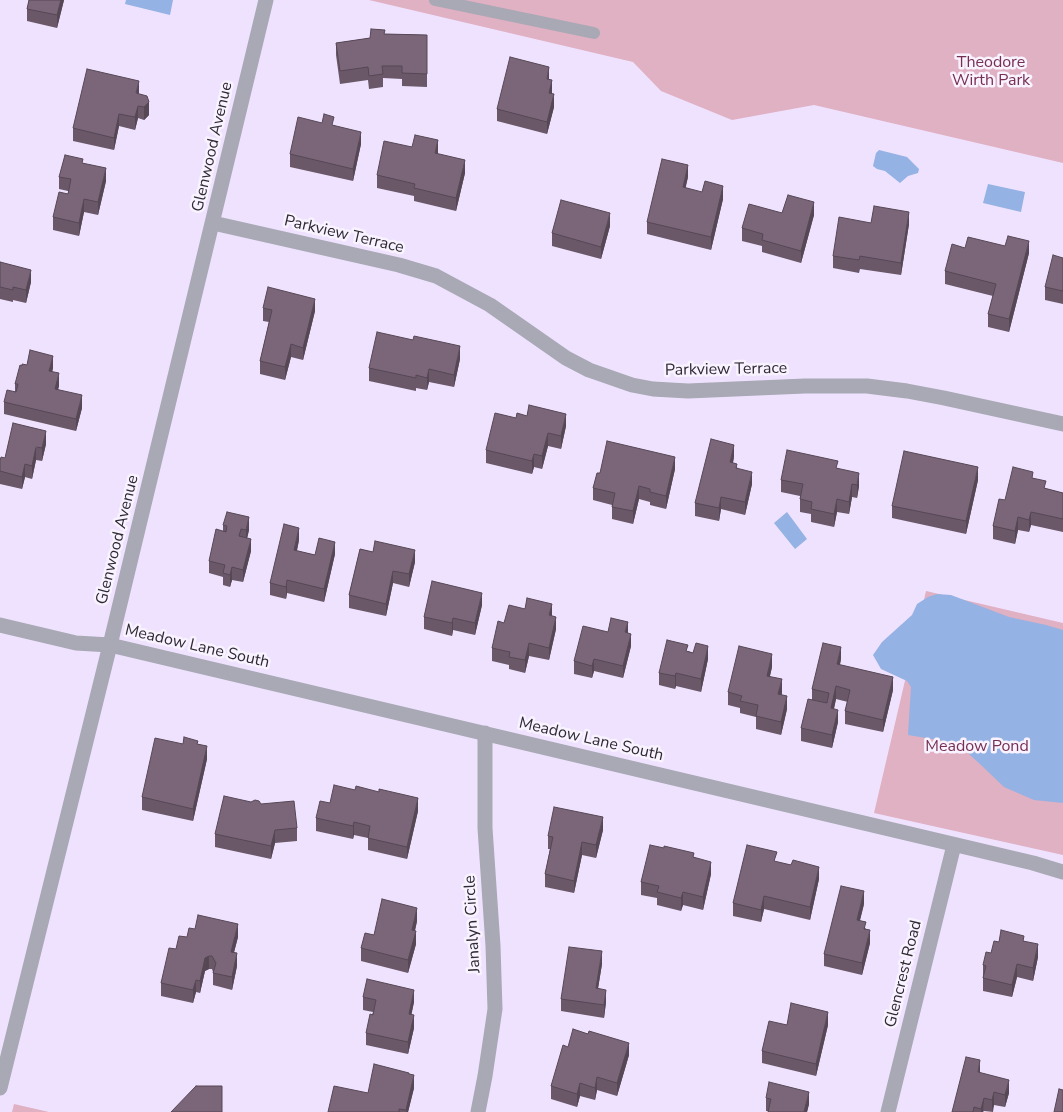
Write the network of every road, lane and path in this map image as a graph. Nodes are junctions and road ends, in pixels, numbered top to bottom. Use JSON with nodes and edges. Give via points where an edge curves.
{"nodes":[{"id":1,"x":266,"y":0,"type":"edge"},
{"id":2,"x":436,"y":0,"type":"edge"},
{"id":3,"x":594,"y":33,"type":"dead end"},
{"id":4,"x":213,"y":223,"type":"junction"},
{"id":5,"x":1063,"y":424,"type":"edge"},
{"id":6,"x":0,"y":626,"type":"edge"},
{"id":7,"x":110,"y":645,"type":"junction"},
{"id":8,"x":485,"y":733,"type":"junction"},
{"id":9,"x":954,"y":845,"type":"junction"},
{"id":10,"x":1063,"y":872,"type":"edge"},
{"id":11,"x":0,"y":1088,"type":"edge"},
{"id":12,"x":478,"y":1112,"type":"edge"},
{"id":13,"x":888,"y":1112,"type":"edge"}],
"edges":[{"from":1,"to":4,"type":"street","name":"Glenwood Avenue"},
{"from":2,"to":3,"type":"lane"},
{"from":4,"to":5,"type":"street","name":"Parkview Terrace","via":[[436,276],[490,305],[566,358],[632,385],[688,391],[867,386],[944,398]]},
{"from":4,"to":7,"type":"street","name":"Glenwood Avenue"},
{"from":6,"to":7,"type":"street","name":"Meadow Lane South","via":[[76,643]]},
{"from":7,"to":8,"type":"street","name":"Meadow Lane South"},
{"from":7,"to":11,"type":"street","name":"Glenwood Avenue"},
{"from":8,"to":9,"type":"street","name":"Meadow Lane South"},
{"from":8,"to":12,"type":"street","name":"Janalyn Circle","via":[[485,828],[495,1010]]},
{"from":9,"to":10,"type":"street","name":"Meadow Lane South"},
{"from":9,"to":13,"type":"street","name":"Glencrest Road"}]}
